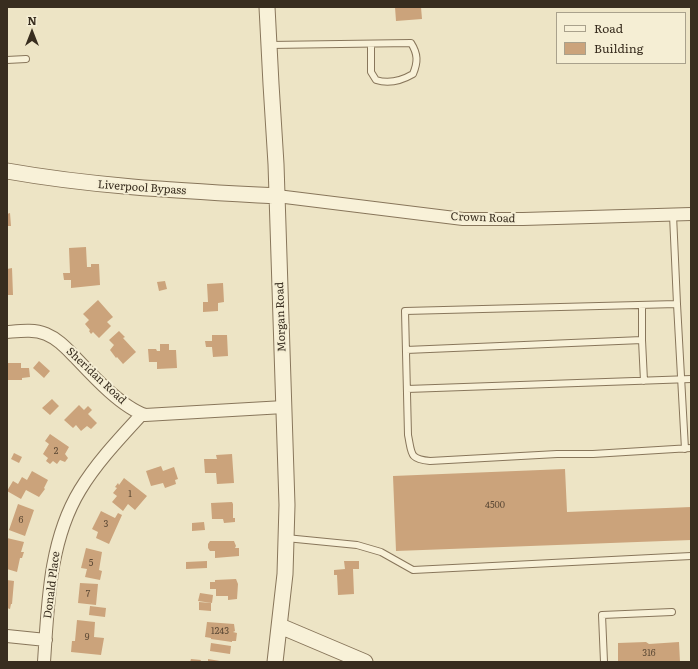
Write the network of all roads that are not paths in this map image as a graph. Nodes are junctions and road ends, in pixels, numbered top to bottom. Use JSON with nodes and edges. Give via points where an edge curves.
{"nodes":[{"id":1,"x":267,"y":7,"type":"edge"},
{"id":2,"x":371,"y":44,"type":"junction"},
{"id":3,"x":270,"y":45,"type":"junction"},
{"id":4,"x":26,"y":59,"type":"dead end"},
{"id":5,"x":7,"y":60,"type":"edge"},
{"id":6,"x":7,"y":170,"type":"edge"},
{"id":7,"x":277,"y":196,"type":"junction"},
{"id":8,"x":691,"y":214,"type":"edge"},
{"id":9,"x":672,"y":215,"type":"junction"},
{"id":10,"x":677,"y":304,"type":"junction"},
{"id":11,"x":642,"y":305,"type":"junction"},
{"id":12,"x":7,"y":332,"type":"edge"},
{"id":13,"x":642,"y":340,"type":"junction"},
{"id":14,"x":406,"y":350,"type":"junction"},
{"id":15,"x":691,"y":379,"type":"edge"},
{"id":16,"x":681,"y":380,"type":"junction"},
{"id":17,"x":644,"y":381,"type":"junction"},
{"id":18,"x":407,"y":389,"type":"junction"},
{"id":19,"x":284,"y":407,"type":"junction"},
{"id":20,"x":142,"y":414,"type":"junction"},
{"id":21,"x":688,"y":448,"type":"edge"},
{"id":22,"x":286,"y":538,"type":"junction"},
{"id":23,"x":691,"y":556,"type":"edge"},
{"id":24,"x":672,"y":612,"type":"dead end"},
{"id":25,"x":280,"y":626,"type":"junction"},
{"id":26,"x":7,"y":636,"type":"edge"},
{"id":27,"x":46,"y":640,"type":"junction"},
{"id":28,"x":44,"y":662,"type":"edge"},
{"id":29,"x":275,"y":662,"type":"edge"},
{"id":30,"x":365,"y":662,"type":"edge"},
{"id":31,"x":604,"y":662,"type":"edge"}],
"edges":[{"from":1,"to":3,"type":"street","name":"Morgan Road"},
{"from":2,"to":2,"type":"lane","via":[[411,43],[416,50],[417,59],[413,74],[395,82],[376,80],[371,72]]},
{"from":2,"to":3,"type":"lane"},
{"from":3,"to":7,"type":"street","name":"Morgan Road"},
{"from":4,"to":5,"type":"lane"},
{"from":6,"to":7,"type":"street","name":"Liverpool Bypass","via":[[94,184]]},
{"from":7,"to":9,"type":"street","name":"Crown Road","via":[[463,219]]},
{"from":7,"to":19,"type":"street","name":"Morgan Road"},
{"from":8,"to":9,"type":"street","name":"Crown Road"},
{"from":9,"to":10,"type":"lane"},
{"from":10,"to":11,"type":"lane"},
{"from":10,"to":16,"type":"lane"},
{"from":11,"to":13,"type":"lane"},
{"from":11,"to":14,"type":"lane","via":[[405,311]]},
{"from":12,"to":20,"type":"street","name":"Sheridan Road","via":[[35,331],[60,341],[93,375],[126,404]]},
{"from":13,"to":14,"type":"lane"},
{"from":13,"to":17,"type":"lane"},
{"from":14,"to":18,"type":"lane"},
{"from":15,"to":16,"type":"lane"},
{"from":16,"to":17,"type":"lane"},
{"from":16,"to":21,"type":"lane"},
{"from":17,"to":18,"type":"lane"},
{"from":18,"to":21,"type":"lane","via":[[408,435],[412,454],[418,460]]},
{"from":19,"to":20,"type":"street"},
{"from":19,"to":22,"type":"street","name":"Morgan Road"},
{"from":20,"to":27,"type":"street","name":"Donald Place","via":[[103,457],[80,491],[65,521],[56,550]]},
{"from":22,"to":23,"type":"lane","via":[[357,545],[381,552],[413,570]]},
{"from":22,"to":25,"type":"street","name":"Morgan Road"},
{"from":24,"to":31,"type":"lane","via":[[602,615]]},
{"from":25,"to":29,"type":"street","name":"Morgan Road"},
{"from":25,"to":30,"type":"street"},
{"from":26,"to":27,"type":"street"},
{"from":27,"to":28,"type":"street","name":"Donald Place"}]}
